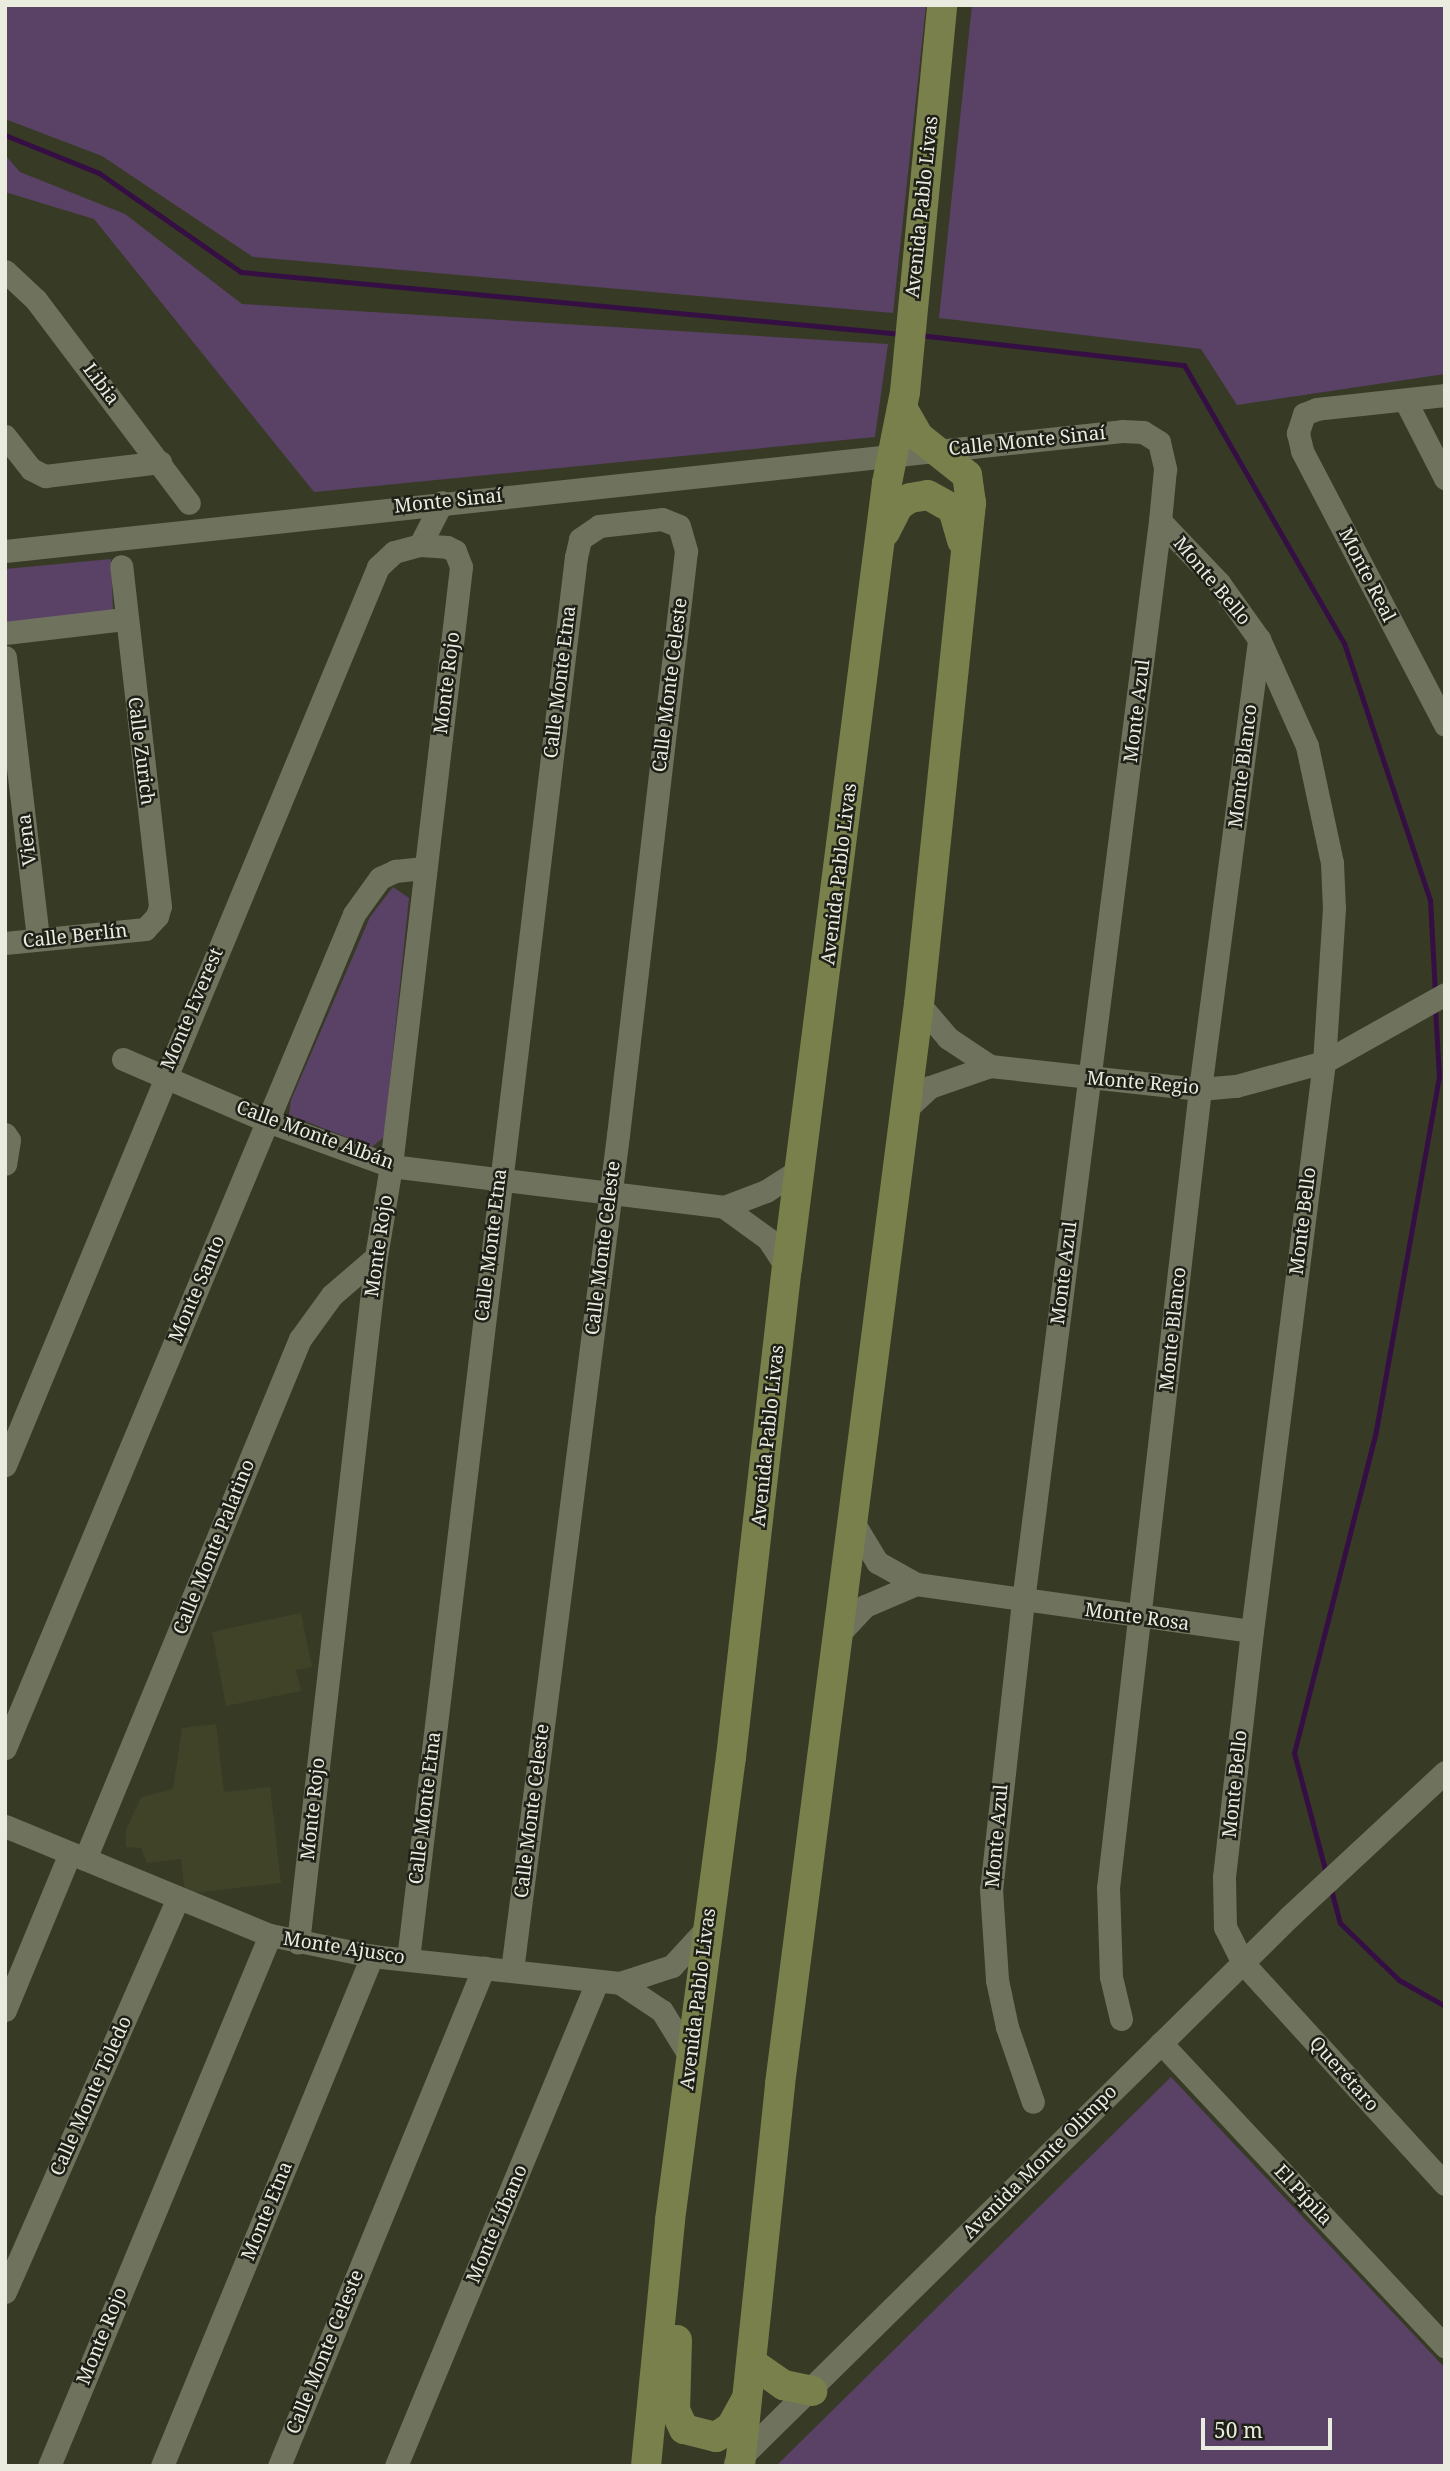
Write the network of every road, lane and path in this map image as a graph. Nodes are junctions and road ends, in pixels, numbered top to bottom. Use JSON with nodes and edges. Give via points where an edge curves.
{"nodes":[{"id":1,"x":942,"y":5,"type":"edge"},
{"id":2,"x":5,"y":271,"type":"edge"},
{"id":3,"x":1445,"y":395,"type":"edge"},
{"id":4,"x":904,"y":401,"type":"junction"},
{"id":5,"x":1405,"y":401,"type":"junction"},
{"id":6,"x":5,"y":436,"type":"edge"},
{"id":7,"x":1159,"y":442,"type":"joint"},
{"id":8,"x":939,"y":451,"type":"junction"},
{"id":9,"x":892,"y":454,"type":"junction"},
{"id":10,"x":160,"y":462,"type":"junction"},
{"id":11,"x":1445,"y":478,"type":"edge"},
{"id":12,"x":442,"y":502,"type":"junction"},
{"id":13,"x":189,"y":503,"type":"dead end"},
{"id":14,"x":1160,"y":521,"type":"junction"},
{"id":15,"x":679,"y":526,"type":"joint"},
{"id":16,"x":420,"y":545,"type":"junction"},
{"id":17,"x":880,"y":546,"type":"junction"},
{"id":18,"x":5,"y":551,"type":"edge"},
{"id":19,"x":964,"y":559,"type":"junction"},
{"id":20,"x":121,"y":566,"type":"dead end"},
{"id":21,"x":124,"y":619,"type":"junction"},
{"id":22,"x":5,"y":633,"type":"edge"},
{"id":23,"x":1259,"y":639,"type":"junction"},
{"id":24,"x":5,"y":657,"type":"edge"},
{"id":25,"x":1445,"y":725,"type":"edge"},
{"id":26,"x":424,"y":868,"type":"junction"},
{"id":27,"x":145,"y":929,"type":"joint"},
{"id":28,"x":38,"y":939,"type":"junction"},
{"id":29,"x":5,"y":943,"type":"edge"},
{"id":30,"x":1445,"y":994,"type":"edge"},
{"id":31,"x":919,"y":1003,"type":"junction"},
{"id":32,"x":123,"y":1059,"type":"dead end"},
{"id":33,"x":1324,"y":1062,"type":"junction"},
{"id":34,"x":990,"y":1066,"type":"junction"},
{"id":35,"x":163,"y":1076,"type":"junction"},
{"id":36,"x":1089,"y":1078,"type":"junction"},
{"id":37,"x":1200,"y":1089,"type":"junction"},
{"id":38,"x":905,"y":1110,"type":"junction"},
{"id":39,"x":267,"y":1121,"type":"junction"},
{"id":40,"x":5,"y":1134,"type":"edge"},
{"id":41,"x":5,"y":1164,"type":"edge"},
{"id":42,"x":391,"y":1166,"type":"junction"},
{"id":43,"x":802,"y":1168,"type":"junction"},
{"id":44,"x":499,"y":1180,"type":"junction"},
{"id":45,"x":610,"y":1192,"type":"junction"},
{"id":46,"x":724,"y":1207,"type":"junction"},
{"id":47,"x":376,"y":1256,"type":"junction"},
{"id":48,"x":787,"y":1268,"type":"junction"},
{"id":49,"x":5,"y":1465,"type":"edge"},
{"id":50,"x":853,"y":1522,"type":"junction"},
{"id":51,"x":916,"y":1584,"type":"junction"},
{"id":52,"x":1023,"y":1601,"type":"junction"},
{"id":53,"x":1141,"y":1619,"type":"junction"},
{"id":54,"x":1252,"y":1631,"type":"junction"},
{"id":55,"x":837,"y":1636,"type":"junction"},
{"id":56,"x":5,"y":1748,"type":"edge"},
{"id":57,"x":1445,"y":1772,"type":"edge"},
{"id":58,"x":5,"y":1826,"type":"edge"},
{"id":59,"x":78,"y":1856,"type":"junction"},
{"id":60,"x":177,"y":1900,"type":"junction"},
{"id":61,"x":705,"y":1930,"type":"junction"},
{"id":62,"x":270,"y":1935,"type":"junction"},
{"id":63,"x":298,"y":1943,"type":"junction"},
{"id":64,"x":372,"y":1955,"type":"junction"},
{"id":65,"x":408,"y":1959,"type":"junction"},
{"id":66,"x":1243,"y":1963,"type":"junction"},
{"id":67,"x":484,"y":1967,"type":"junction"},
{"id":68,"x":512,"y":1970,"type":"junction"},
{"id":69,"x":608,"y":1983,"type":"junction"},
{"id":70,"x":5,"y":2010,"type":"edge"},
{"id":71,"x":1121,"y":2019,"type":"dead end"},
{"id":72,"x":1161,"y":2043,"type":"junction"},
{"id":73,"x":692,"y":2061,"type":"junction"},
{"id":74,"x":1033,"y":2102,"type":"dead end"},
{"id":75,"x":1445,"y":2185,"type":"edge"},
{"id":76,"x":670,"y":2220,"type":"junction"},
{"id":77,"x":5,"y":2292,"type":"edge"},
{"id":78,"x":1445,"y":2347,"type":"edge"},
{"id":79,"x":752,"y":2364,"type":"junction"},
{"id":80,"x":812,"y":2391,"type":"junction"},
{"id":81,"x":748,"y":2395,"type":"junction"},
{"id":82,"x":738,"y":2462,"type":"edge"},
{"id":83,"x":50,"y":2466,"type":"edge"},
{"id":84,"x":162,"y":2466,"type":"edge"},
{"id":85,"x":279,"y":2466,"type":"edge"},
{"id":86,"x":397,"y":2466,"type":"edge"},
{"id":87,"x":646,"y":2466,"type":"edge"}],
"edges":[{"from":1,"to":4,"type":"main road","name":"Avenida Pablo Livas"},
{"from":2,"to":10,"type":"street","name":"Libia","via":[[36,300]]},
{"from":3,"to":5,"type":"street"},
{"from":4,"to":8,"type":"main road","via":[[919,437]]},
{"from":4,"to":9,"type":"main road","name":"Avenida Pablo Livas"},
{"from":5,"to":11,"type":"street"},
{"from":5,"to":25,"type":"street","name":"Monte Real","via":[[1317,409],[1299,422],[1303,451]]},
{"from":6,"to":10,"type":"street","via":[[30,469],[53,476]]},
{"from":7,"to":8,"type":"street","name":"Calle Monte Sinaí","via":[[1143,432],[1122,431]]},
{"from":7,"to":14,"type":"street","name":"Monte Azul","via":[[1165,469]]},
{"from":8,"to":9,"type":"street","name":"Calle Monte Sinaí"},
{"from":8,"to":19,"type":"main road","via":[[970,483]]},
{"from":9,"to":12,"type":"street","name":"Monte Sinaí"},
{"from":9,"to":17,"type":"main road","name":"Avenida Pablo Livas"},
{"from":10,"to":13,"type":"street","name":"Libia"},
{"from":12,"to":16,"type":"street"},
{"from":12,"to":18,"type":"street","name":"Monte Sinaí"},
{"from":14,"to":23,"type":"street","name":"Monte Bello","via":[[1219,583]]},
{"from":14,"to":36,"type":"street","name":"Monte Azul"},
{"from":15,"to":44,"type":"street","name":"Calle Monte Etna","via":[[651,519],[608,523],[585,534],[576,557]]},
{"from":15,"to":45,"type":"street","name":"Calle Monte Celeste","via":[[686,551]]},
{"from":16,"to":26,"type":"street","name":"Monte Rojo","via":[[456,551],[461,568]]},
{"from":16,"to":35,"type":"street","name":"Monte Everest","via":[[386,556],[374,575]]},
{"from":17,"to":19,"type":"main road","via":[[898,506],[928,495],[953,509]]},
{"from":17,"to":43,"type":"main road","name":"Avenida Pablo Livas"},
{"from":19,"to":31,"type":"main road"},
{"from":20,"to":21,"type":"street","name":"Calle Zurich"},
{"from":21,"to":22,"type":"street"},
{"from":21,"to":27,"type":"street","name":"Calle Zurich","via":[[160,906],[155,921]]},
{"from":23,"to":33,"type":"street","name":"Monte Bello","via":[[1307,747],[1328,831],[1334,908]]},
{"from":23,"to":37,"type":"street","name":"Monte Blanco"},
{"from":24,"to":28,"type":"street","name":"Viena"},
{"from":26,"to":39,"type":"street","name":"Monte Santo","via":[[394,871],[380,878],[355,914]]},
{"from":26,"to":42,"type":"street","name":"Monte Rojo"},
{"from":27,"to":28,"type":"street","name":"Calle Berlín"},
{"from":28,"to":29,"type":"street","name":"Calle Berlín"},
{"from":30,"to":33,"type":"street","name":"Monte Regio"},
{"from":31,"to":34,"type":"street","name":"Monte Regio","via":[[948,1038]]},
{"from":31,"to":38,"type":"main road"},
{"from":32,"to":35,"type":"street","name":"Calle Monte Albán"},
{"from":33,"to":37,"type":"street","name":"Monte Regio","via":[[1236,1086]]},
{"from":33,"to":54,"type":"street","name":"Monte Bello"},
{"from":34,"to":36,"type":"street","name":"Monte Regio"},
{"from":34,"to":38,"type":"street","name":"Monte Regio","via":[[930,1087]]},
{"from":35,"to":39,"type":"street","name":"Calle Monte Albán"},
{"from":35,"to":49,"type":"street","name":"Monte Everest"},
{"from":36,"to":37,"type":"street","name":"Monte Regio"},
{"from":36,"to":52,"type":"street","name":"Monte Azul"},
{"from":37,"to":53,"type":"street","name":"Monte Blanco"},
{"from":38,"to":50,"type":"main road"},
{"from":39,"to":42,"type":"street","name":"Calle Monte Albán"},
{"from":39,"to":56,"type":"street","name":"Monte Santo"},
{"from":40,"to":41,"type":"street","via":[[9,1146]]},
{"from":42,"to":44,"type":"street","name":"Calle Monte Albán"},
{"from":42,"to":47,"type":"street","name":"Monte Rojo"},
{"from":43,"to":46,"type":"street","name":"Calle Monte Albán","via":[[766,1191]]},
{"from":43,"to":48,"type":"main road","name":"Avenida Pablo Livas"},
{"from":44,"to":45,"type":"street","name":"Calle Monte Albán"},
{"from":44,"to":65,"type":"street","name":"Calle Monte Etna"},
{"from":45,"to":46,"type":"street","name":"Calle Monte Albán"},
{"from":45,"to":68,"type":"street","name":"Calle Monte Celeste"},
{"from":46,"to":48,"type":"street","name":"Calle Monte Albán","via":[[768,1239]]},
{"from":47,"to":59,"type":"street","name":"Calle Monte Palatino","via":[[332,1295],[300,1339]]},
{"from":47,"to":63,"type":"street","name":"Monte Rojo"},
{"from":48,"to":61,"type":"main road","name":"Avenida Pablo Livas","via":[[731,1757]]},
{"from":50,"to":51,"type":"street","via":[[877,1562]]},
{"from":50,"to":55,"type":"main road"},
{"from":51,"to":52,"type":"street","name":"Monte Rosa"},
{"from":51,"to":55,"type":"street","via":[[865,1606]]},
{"from":52,"to":53,"type":"street","name":"Monte Rosa"},
{"from":52,"to":74,"type":"street","name":"Monte Azul","via":[[992,1900],[997,1980],[1007,2027]]},
{"from":53,"to":54,"type":"street","name":"Monte Rosa"},
{"from":53,"to":71,"type":"street","name":"Monte Blanco","via":[[1108,1888],[1111,1977]]},
{"from":54,"to":66,"type":"street","name":"Monte Bello","via":[[1222,1906],[1230,1940]]},
{"from":55,"to":79,"type":"main road","via":[[780,2084]]},
{"from":57,"to":66,"type":"street","name":"Avenida Monte Olimpo"},
{"from":58,"to":59,"type":"street","name":"Monte Ajusco"},
{"from":59,"to":60,"type":"street","name":"Monte Ajusco"},
{"from":59,"to":70,"type":"street","name":"Calle Monte Palatino"},
{"from":60,"to":62,"type":"street","name":"Monte Ajusco"},
{"from":60,"to":77,"type":"street","name":"Calle Monte Toledo"},
{"from":61,"to":69,"type":"street","name":"Monte Ajusco","via":[[673,1966]]},
{"from":61,"to":73,"type":"main road","name":"Avenida Pablo Livas"},
{"from":62,"to":63,"type":"street","name":"Monte Ajusco"},
{"from":62,"to":83,"type":"street","name":"Monte Rojo"},
{"from":63,"to":64,"type":"street","name":"Monte Ajusco"},
{"from":64,"to":65,"type":"street","name":"Monte Ajusco"},
{"from":64,"to":84,"type":"street","name":"Monte Etna"},
{"from":65,"to":67,"type":"street","name":"Monte Ajusco"},
{"from":66,"to":72,"type":"street","name":"Avenida Monte Olimpo"},
{"from":66,"to":75,"type":"street","name":"Querétaro"},
{"from":67,"to":68,"type":"street","name":"Monte Ajusco"},
{"from":67,"to":85,"type":"street","name":"Calle Monte Celeste"},
{"from":68,"to":69,"type":"street","name":"Monte Ajusco"},
{"from":69,"to":73,"type":"street","name":"Monte Ajusco","via":[[662,2011],[683,2039]]},
{"from":69,"to":86,"type":"street","name":"Monte Líbano"},
{"from":72,"to":78,"type":"street","name":"El Pípila"},
{"from":72,"to":80,"type":"street","name":"Avenida Monte Olimpo"},
{"from":73,"to":76,"type":"main road","name":"Avenida Pablo Livas"},
{"from":76,"to":81,"type":"main road","via":[[678,2291],[676,2417],[689,2434],[716,2437],[732,2427]]},
{"from":76,"to":87,"type":"main road","name":"Avenida Pablo Livas"},
{"from":79,"to":80,"type":"main road","via":[[784,2385]]},
{"from":79,"to":81,"type":"main road"},
{"from":80,"to":82,"type":"street","name":"Avenida Monte Olimpo"},
{"from":81,"to":82,"type":"main road"}]}
